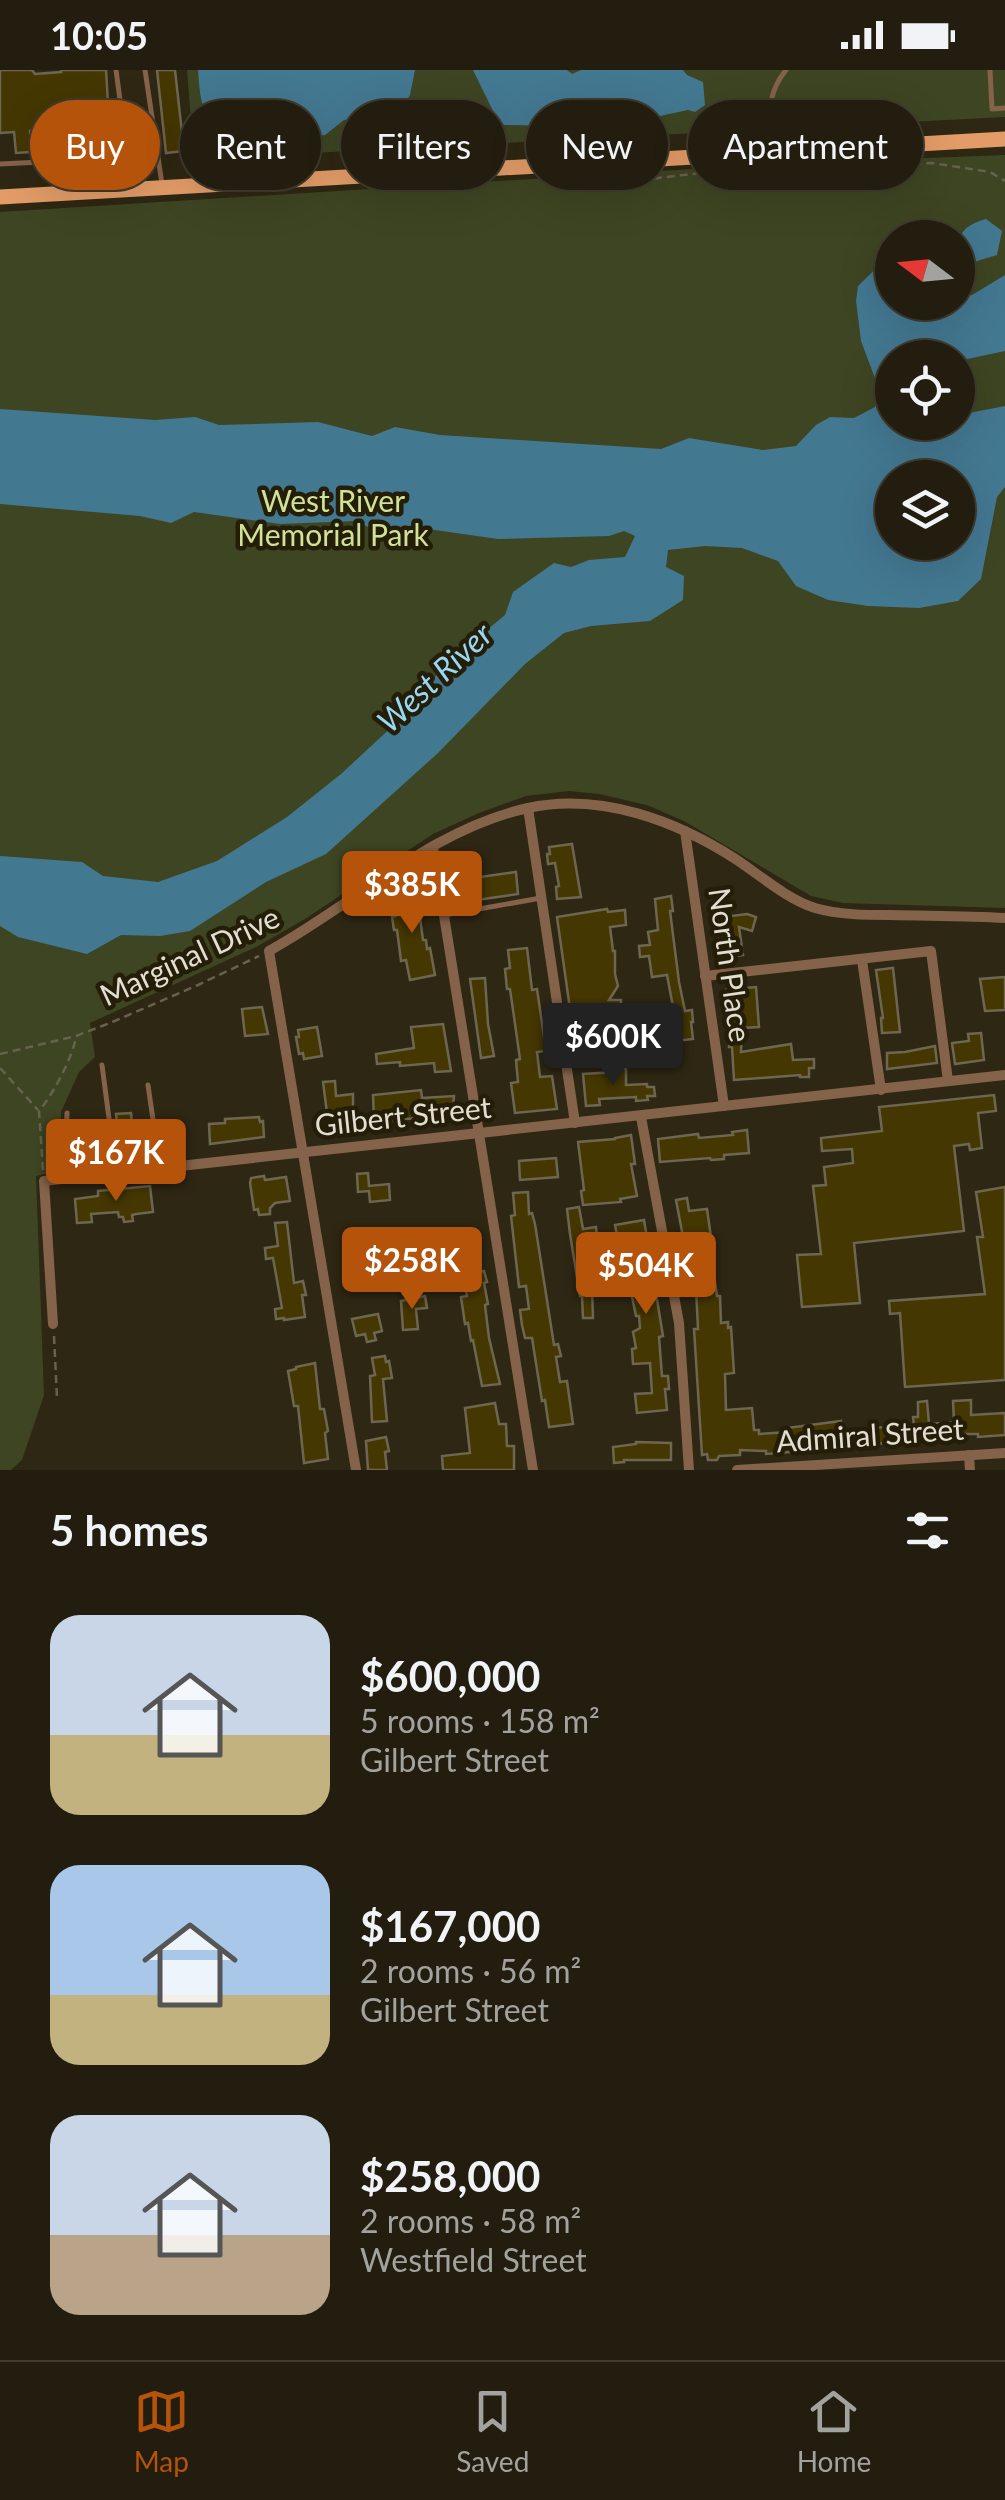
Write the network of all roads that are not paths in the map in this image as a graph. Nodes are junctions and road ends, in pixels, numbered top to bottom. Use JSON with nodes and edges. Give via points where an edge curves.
{"nodes":[{"id":1,"x":116,"y":70,"type":"edge"},
{"id":2,"x":144,"y":70,"type":"edge"},
{"id":3,"x":786,"y":70,"type":"edge"},
{"id":4,"x":990,"y":70,"type":"edge"},
{"id":5,"x":120,"y":100,"type":"edge"},
{"id":6,"x":770,"y":100,"type":"edge"},
{"id":7,"x":1005,"y":108,"type":"edge"},
{"id":8,"x":1005,"y":139,"type":"edge"},
{"id":9,"x":923,"y":144,"type":"edge"},
{"id":10,"x":688,"y":157,"type":"edge"},
{"id":11,"x":30,"y":163,"type":"edge"},
{"id":12,"x":0,"y":164,"type":"edge"},
{"id":13,"x":162,"y":187,"type":"joint"},
{"id":14,"x":110,"y":190,"type":"edge"},
{"id":15,"x":0,"y":197,"type":"edge"},
{"id":16,"x":528,"y":808,"type":"junction"},
{"id":17,"x":685,"y":830,"type":"junction"},
{"id":18,"x":434,"y":847,"type":"junction"},
{"id":19,"x":542,"y":898,"type":"junction"},
{"id":20,"x":446,"y":916,"type":"junction"},
{"id":21,"x":1005,"y":918,"type":"edge"},
{"id":22,"x":862,"y":960,"type":"junction"},
{"id":23,"x":705,"y":976,"type":"junction"},
{"id":24,"x":102,"y":1065,"type":"dead end"},
{"id":25,"x":1005,"y":1076,"type":"edge"},
{"id":26,"x":948,"y":1081,"type":"junction"},
{"id":27,"x":148,"y":1085,"type":"dead end"},
{"id":28,"x":880,"y":1090,"type":"junction"},
{"id":29,"x":724,"y":1106,"type":"junction"},
{"id":30,"x":68,"y":1112,"type":"dead end"},
{"id":31,"x":642,"y":1116,"type":"junction"},
{"id":32,"x":575,"y":1123,"type":"junction"},
{"id":33,"x":478,"y":1134,"type":"junction"},
{"id":34,"x":302,"y":1154,"type":"junction"},
{"id":35,"x":160,"y":1168,"type":"junction"},
{"id":36,"x":116,"y":1172,"type":"junction"},
{"id":37,"x":68,"y":1178,"type":"junction"},
{"id":38,"x":53,"y":1324,"type":"road end"},
{"id":39,"x":1005,"y":1453,"type":"edge"},
{"id":40,"x":969,"y":1454,"type":"junction"},
{"id":41,"x":356,"y":1470,"type":"edge"},
{"id":42,"x":533,"y":1470,"type":"edge"},
{"id":43,"x":689,"y":1470,"type":"edge"},
{"id":44,"x":738,"y":1470,"type":"edge"},
{"id":45,"x":970,"y":1470,"type":"edge"}],
"edges":[{"from":1,"to":5,"type":"lane"},
{"from":2,"to":13,"type":"lane"},
{"from":3,"to":6,"type":"lane"},
{"from":4,"to":7,"type":"lane","via":[[992,109]]},
{"from":8,"to":9,"type":"main road"},
{"from":10,"to":13,"type":"main road"},
{"from":11,"to":12,"type":"lane"},
{"from":14,"to":15,"type":"main road"},
{"from":16,"to":17,"type":"street","name":"Marginal Drive","via":[[615,807]]},
{"from":16,"to":18,"type":"street","name":"Marginal Drive"},
{"from":16,"to":19,"type":"street"},
{"from":17,"to":21,"type":"street","name":"Marginal Drive","via":[[812,907]]},
{"from":17,"to":23,"type":"street","name":"North Place"},
{"from":18,"to":20,"type":"street"},
{"from":18,"to":34,"type":"street","name":"Marginal Drive","via":[[269,950]]},
{"from":19,"to":20,"type":"lane"},
{"from":19,"to":32,"type":"street"},
{"from":20,"to":33,"type":"street"},
{"from":22,"to":23,"type":"street"},
{"from":22,"to":26,"type":"street","via":[[931,951]]},
{"from":22,"to":28,"type":"street"},
{"from":23,"to":29,"type":"street","name":"North Place"},
{"from":24,"to":36,"type":"lane"},
{"from":25,"to":26,"type":"street","name":"Gilbert Street"},
{"from":26,"to":28,"type":"street","name":"Gilbert Street"},
{"from":27,"to":35,"type":"lane"},
{"from":28,"to":29,"type":"street","name":"Gilbert Street"},
{"from":29,"to":31,"type":"street","name":"Gilbert Street"},
{"from":30,"to":37,"type":"lane"},
{"from":31,"to":32,"type":"street","name":"Gilbert Street"},
{"from":31,"to":43,"type":"street","via":[[679,1323]]},
{"from":32,"to":33,"type":"street","name":"Gilbert Street"},
{"from":33,"to":34,"type":"street","name":"Gilbert Street"},
{"from":33,"to":42,"type":"street"},
{"from":34,"to":35,"type":"street","name":"Gilbert Street"},
{"from":34,"to":41,"type":"street"},
{"from":35,"to":36,"type":"street","name":"Gilbert Street"},
{"from":36,"to":37,"type":"street","name":"Gilbert Street"},
{"from":37,"to":38,"type":"street","name":"Gilbert Street","via":[[44,1181]]},
{"from":39,"to":40,"type":"street","name":"Admiral Street"},
{"from":40,"to":44,"type":"street","name":"Admiral Street"},
{"from":40,"to":45,"type":"street"}]}
